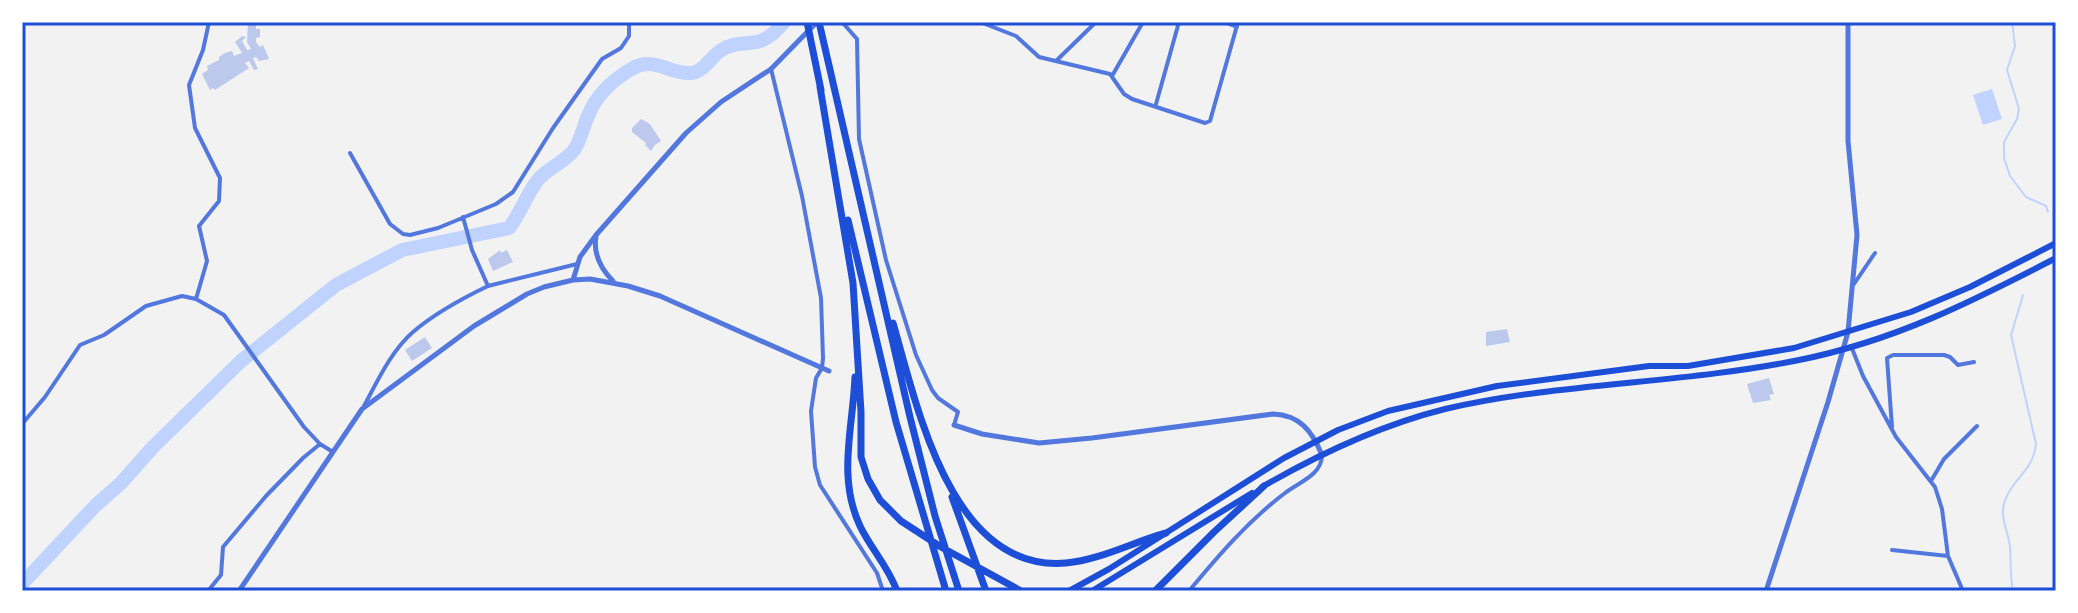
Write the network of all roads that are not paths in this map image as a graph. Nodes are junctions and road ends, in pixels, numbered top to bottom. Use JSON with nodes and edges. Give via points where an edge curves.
{"nodes":[{"id":1,"x":209,"y":22,"type":"edge"},
{"id":2,"x":629,"y":22,"type":"edge"},
{"id":3,"x":807,"y":22,"type":"edge"},
{"id":4,"x":818,"y":22,"type":"edge"},
{"id":5,"x":842,"y":22,"type":"edge"},
{"id":6,"x":980,"y":22,"type":"edge"},
{"id":7,"x":1096,"y":22,"type":"edge"},
{"id":8,"x":1143,"y":22,"type":"edge"},
{"id":9,"x":1179,"y":22,"type":"edge"},
{"id":10,"x":1224,"y":22,"type":"edge"},
{"id":11,"x":1848,"y":22,"type":"edge"},
{"id":12,"x":1238,"y":24,"type":"edge"},
{"id":13,"x":1056,"y":61,"type":"junction"},
{"id":14,"x":771,"y":69,"type":"junction"},
{"id":15,"x":1112,"y":76,"type":"junction"},
{"id":16,"x":820,"y":87,"type":"junction"},
{"id":17,"x":1155,"y":105,"type":"junction"},
{"id":18,"x":350,"y":153,"type":"dead end"},
{"id":19,"x":463,"y":220,"type":"junction"},
{"id":20,"x":596,"y":235,"type":"junction"},
{"id":21,"x":2056,"y":243,"type":"edge"},
{"id":22,"x":1875,"y":253,"type":"dead end"},
{"id":23,"x":2056,"y":258,"type":"edge"},
{"id":24,"x":577,"y":264,"type":"junction"},
{"id":25,"x":876,"y":272,"type":"junction"},
{"id":26,"x":573,"y":280,"type":"junction"},
{"id":27,"x":614,"y":282,"type":"junction"},
{"id":28,"x":488,"y":286,"type":"junction"},
{"id":29,"x":1853,"y":286,"type":"junction"},
{"id":30,"x":196,"y":299,"type":"junction"},
{"id":31,"x":1848,"y":332,"type":"junction"},
{"id":32,"x":857,"y":339,"type":"junction"},
{"id":33,"x":1848,"y":347,"type":"junction"},
{"id":34,"x":1974,"y":362,"type":"dead end"},
{"id":35,"x":826,"y":370,"type":"junction"},
{"id":36,"x":362,"y":409,"type":"junction"},
{"id":37,"x":22,"y":424,"type":"edge"},
{"id":38,"x":954,"y":425,"type":"joint"},
{"id":39,"x":1977,"y":426,"type":"dead end"},
{"id":40,"x":1892,"y":430,"type":"junction"},
{"id":41,"x":1316,"y":441,"type":"junction"},
{"id":42,"x":320,"y":444,"type":"junction"},
{"id":43,"x":333,"y":452,"type":"junction"},
{"id":44,"x":935,"y":454,"type":"junction"},
{"id":45,"x":1322,"y":455,"type":"junction"},
{"id":46,"x":1931,"y":481,"type":"junction"},
{"id":47,"x":1264,"y":486,"type":"junction"},
{"id":48,"x":1166,"y":533,"type":"junction"},
{"id":49,"x":1892,"y":550,"type":"dead end"},
{"id":50,"x":1948,"y":556,"type":"junction"},
{"id":51,"x":208,"y":591,"type":"edge"},
{"id":52,"x":239,"y":591,"type":"edge"},
{"id":53,"x":883,"y":591,"type":"edge"},
{"id":54,"x":897,"y":591,"type":"edge"},
{"id":55,"x":946,"y":591,"type":"edge"},
{"id":56,"x":959,"y":591,"type":"edge"},
{"id":57,"x":986,"y":591,"type":"edge"},
{"id":58,"x":1021,"y":591,"type":"edge"},
{"id":59,"x":1069,"y":591,"type":"edge"},
{"id":60,"x":1092,"y":591,"type":"edge"},
{"id":61,"x":1155,"y":591,"type":"edge"},
{"id":62,"x":1189,"y":591,"type":"edge"},
{"id":63,"x":1766,"y":591,"type":"edge"},
{"id":64,"x":1963,"y":591,"type":"edge"}],
"edges":[{"from":1,"to":30,"type":"street","via":[[189,85],[195,128],[220,178],[219,201],[199,226],[207,261]]},
{"from":2,"to":19,"type":"street","via":[[629,36],[621,48],[602,59],[513,192]]},
{"from":3,"to":16,"type":"highway"},
{"from":4,"to":14,"type":"street"},
{"from":4,"to":25,"type":"highway"},
{"from":5,"to":38,"type":"street","via":[[857,39],[859,139],[886,260],[932,390],[958,412]]},
{"from":6,"to":13,"type":"street","via":[[1016,36],[1039,57]]},
{"from":7,"to":13,"type":"street"},
{"from":8,"to":15,"type":"street"},
{"from":9,"to":17,"type":"street"},
{"from":10,"to":12,"type":"street"},
{"from":11,"to":29,"type":"street","via":[[1848,141],[1857,235]]},
{"from":12,"to":17,"type":"street","via":[[1210,121],[1180,117]]},
{"from":13,"to":15,"type":"street"},
{"from":14,"to":20,"type":"street","via":[[686,133]]},
{"from":14,"to":35,"type":"street","via":[[821,298]]},
{"from":15,"to":17,"type":"street","via":[[1124,94]]},
{"from":16,"to":32,"type":"highway"},
{"from":16,"to":55,"type":"highway","via":[[892,407]]},
{"from":18,"to":19,"type":"street","via":[[396,231],[410,235]]},
{"from":19,"to":28,"type":"street"},
{"from":20,"to":24,"type":"street"},
{"from":20,"to":27,"type":"street","via":[[596,257]]},
{"from":21,"to":31,"type":"highway","via":[[1970,287]]},
{"from":22,"to":29,"type":"street"},
{"from":23,"to":33,"type":"highway","via":[[1960,308]]},
{"from":24,"to":26,"type":"street"},
{"from":24,"to":28,"type":"street"},
{"from":25,"to":44,"type":"highway"},
{"from":25,"to":56,"type":"highway","via":[[935,516]]},
{"from":26,"to":27,"type":"street"},
{"from":26,"to":36,"type":"street","via":[[527,294],[474,326]]},
{"from":27,"to":35,"type":"street","via":[[660,296]]},
{"from":28,"to":36,"type":"street","via":[[410,334]]},
{"from":29,"to":31,"type":"street"},
{"from":30,"to":37,"type":"street","via":[[182,296],[146,306],[80,345]]},
{"from":30,"to":42,"type":"street","via":[[224,315]]},
{"from":31,"to":33,"type":"street"},
{"from":31,"to":41,"type":"highway","via":[[1794,348],[1688,366],[1539,380],[1438,398],[1388,411]]},
{"from":32,"to":54,"type":"highway","via":[[849,488],[861,527]]},
{"from":32,"to":58,"type":"highway","via":[[861,457],[873,490],[901,521]]},
{"from":33,"to":40,"type":"street"},
{"from":33,"to":45,"type":"highway","via":[[1745,370],[1458,407],[1396,423]]},
{"from":33,"to":63,"type":"street"},
{"from":34,"to":40,"type":"street","via":[[1958,365],[1944,355],[1887,358]]},
{"from":35,"to":53,"type":"street","via":[[816,378],[811,411],[815,467],[820,485],[877,573]]},
{"from":36,"to":43,"type":"street"},
{"from":38,"to":41,"type":"street","via":[[1039,443],[1288,414]]},
{"from":39,"to":46,"type":"street","via":[[1944,459]]},
{"from":40,"to":46,"type":"street"},
{"from":41,"to":45,"type":"street"},
{"from":41,"to":48,"type":"highway"},
{"from":42,"to":43,"type":"street"},
{"from":42,"to":51,"type":"street","via":[[223,547],[221,575]]},
{"from":43,"to":52,"type":"street"},
{"from":44,"to":48,"type":"highway","via":[[970,519],[1006,550],[1026,557],[1065,563]]},
{"from":44,"to":57,"type":"highway"},
{"from":45,"to":47,"type":"highway"},
{"from":45,"to":62,"type":"street","via":[[1316,472],[1243,530]]},
{"from":46,"to":50,"type":"street","via":[[1942,509]]},
{"from":47,"to":60,"type":"highway"},
{"from":47,"to":61,"type":"highway"},
{"from":48,"to":59,"type":"highway"},
{"from":49,"to":50,"type":"street"},
{"from":50,"to":64,"type":"street"}]}
